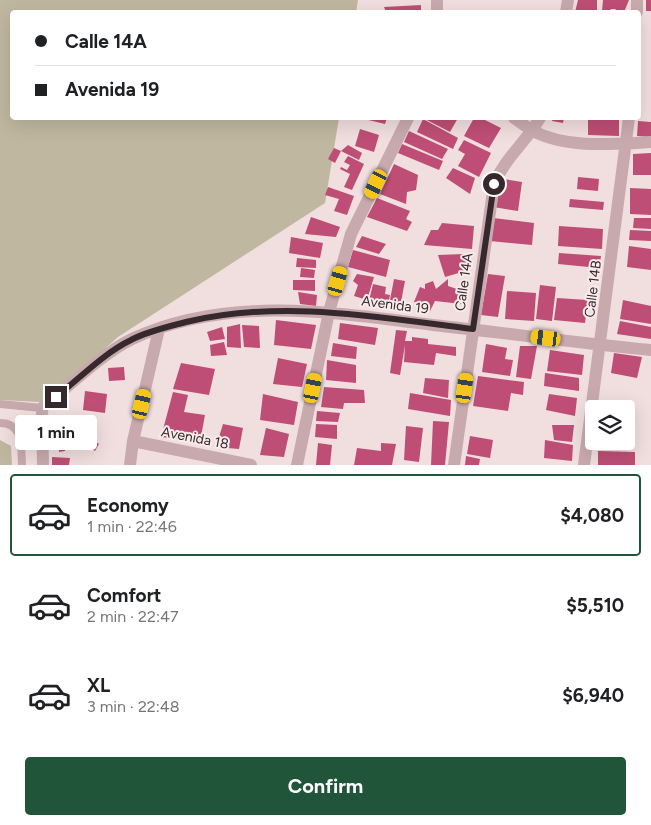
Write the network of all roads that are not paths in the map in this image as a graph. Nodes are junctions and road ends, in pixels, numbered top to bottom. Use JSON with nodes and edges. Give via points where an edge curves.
{"nodes":[{"id":1,"x":407,"y":120,"type":"edge"},
{"id":2,"x":517,"y":120,"type":"edge"},
{"id":3,"x":539,"y":120,"type":"edge"},
{"id":4,"x":629,"y":120,"type":"edge"},
{"id":5,"x":533,"y":131,"type":"junction"},
{"id":6,"x":651,"y":142,"type":"edge"},
{"id":7,"x":627,"y":143,"type":"junction"},
{"id":8,"x":329,"y":312,"type":"junction"},
{"id":9,"x":159,"y":329,"type":"junction"},
{"id":10,"x":473,"y":329,"type":"junction"},
{"id":11,"x":601,"y":345,"type":"junction"},
{"id":12,"x":651,"y":350,"type":"edge"},
{"id":13,"x":0,"y":404,"type":"edge"},
{"id":14,"x":42,"y":408,"type":"junction"},
{"id":15,"x":0,"y":423,"type":"edge"},
{"id":16,"x":133,"y":441,"type":"junction"},
{"id":17,"x":22,"y":465,"type":"edge"},
{"id":18,"x":43,"y":465,"type":"edge"},
{"id":19,"x":130,"y":465,"type":"edge"},
{"id":20,"x":251,"y":465,"type":"edge"},
{"id":21,"x":297,"y":465,"type":"edge"},
{"id":22,"x":454,"y":465,"type":"edge"},
{"id":23,"x":584,"y":465,"type":"edge"}],
"edges":[{"from":1,"to":8,"type":"street","via":[[351,234]]},
{"from":2,"to":5,"type":"street"},
{"from":3,"to":5,"type":"street","name":"Calle 14A"},
{"from":4,"to":7,"type":"street","name":"Calle 14B"},
{"from":5,"to":7,"type":"street","via":[[573,142]]},
{"from":5,"to":10,"type":"street","name":"Calle 14A","via":[[501,167],[494,184]]},
{"from":6,"to":7,"type":"street"},
{"from":7,"to":11,"type":"street","name":"Calle 14B"},
{"from":8,"to":9,"type":"street","name":"Avenida 19","via":[[243,312]]},
{"from":8,"to":10,"type":"street","name":"Avenida 19"},
{"from":8,"to":21,"type":"street"},
{"from":9,"to":14,"type":"street","name":"Avenida 19","via":[[131,340],[110,354]]},
{"from":9,"to":16,"type":"street"},
{"from":10,"to":11,"type":"street","name":"Avenida 19"},
{"from":10,"to":22,"type":"street","name":"Calle 14A"},
{"from":11,"to":12,"type":"street","name":"Avenida 19"},
{"from":11,"to":23,"type":"street","name":"Calle 14B"},
{"from":13,"to":14,"type":"lane"},
{"from":14,"to":18,"type":"street"},
{"from":15,"to":17,"type":"lane","via":[[16,429],[21,438]]},
{"from":16,"to":19,"type":"street"},
{"from":16,"to":20,"type":"street","name":"Avenida 18"}]}
